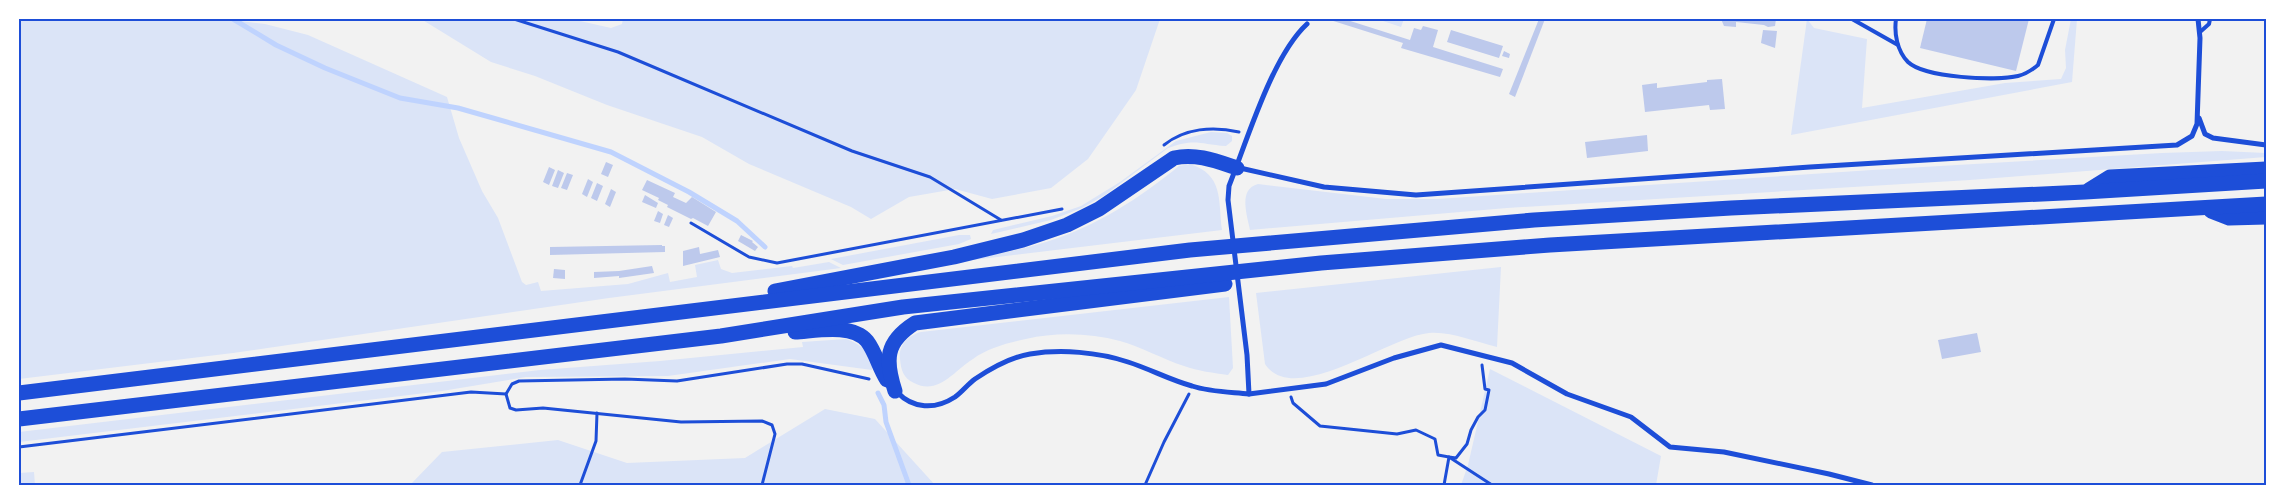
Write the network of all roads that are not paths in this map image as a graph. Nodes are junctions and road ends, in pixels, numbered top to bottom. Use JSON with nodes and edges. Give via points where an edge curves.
{"nodes":[{"id":1,"x":1852,"y":19,"type":"edge"},
{"id":2,"x":1896,"y":19,"type":"edge"},
{"id":3,"x":2054,"y":19,"type":"edge"},
{"id":4,"x":2198,"y":19,"type":"edge"},
{"id":5,"x":2210,"y":19,"type":"edge"},
{"id":6,"x":1307,"y":24,"type":"dead end"},
{"id":7,"x":2200,"y":32,"type":"junction"},
{"id":8,"x":1898,"y":45,"type":"junction"},
{"id":9,"x":2197,"y":112,"type":"junction"},
{"id":10,"x":2266,"y":145,"type":"edge"},
{"id":11,"x":1237,"y":168,"type":"junction"},
{"id":12,"x":2266,"y":168,"type":"edge"},
{"id":13,"x":2266,"y":181,"type":"edge"},
{"id":14,"x":2085,"y":192,"type":"junction"},
{"id":15,"x":2266,"y":204,"type":"edge"},
{"id":16,"x":2204,"y":209,"type":"junction"},
{"id":17,"x":2266,"y":217,"type":"edge"},
{"id":18,"x":1463,"y":253,"type":"junction"},
{"id":19,"x":640,"y":317,"type":"junction"},
{"id":20,"x":721,"y":336,"type":"junction"},
{"id":21,"x":895,"y":391,"type":"junction"},
{"id":22,"x":19,"y":393,"type":"edge"},
{"id":23,"x":1249,"y":394,"type":"junction"},
{"id":24,"x":19,"y":418,"type":"edge"},
{"id":25,"x":1872,"y":485,"type":"edge"}],
"edges":[{"from":1,"to":8,"type":"lane"},
{"from":2,"to":8,"type":"lane"},
{"from":3,"to":8,"type":"lane","via":[[2038,65],[2020,76],[1959,77],[1922,70],[1907,61]]},
{"from":4,"to":7,"type":"street"},
{"from":5,"to":7,"type":"lane"},
{"from":6,"to":11,"type":"street","via":[[1290,45],[1269,84]]},
{"from":7,"to":9,"type":"street"},
{"from":9,"to":10,"type":"street","via":[[2206,134],[2213,138]]},
{"from":9,"to":11,"type":"street","via":[[2192,136],[2177,145],[1810,166],[1416,195],[1324,187]]},
{"from":11,"to":19,"type":"highway","via":[[1204,158],[1174,158],[1099,209],[1067,225],[1023,240],[954,257]]},
{"from":11,"to":23,"type":"street","via":[[1229,186],[1228,200]]},
{"from":12,"to":14,"type":"highway","via":[[2110,178]]},
{"from":13,"to":14,"type":"highway"},
{"from":14,"to":19,"type":"highway","via":[[1534,220],[1190,250]]},
{"from":15,"to":16,"type":"highway"},
{"from":16,"to":17,"type":"highway","via":[[2229,218]]},
{"from":16,"to":18,"type":"highway","via":[[1560,244]]},
{"from":18,"to":20,"type":"highway","via":[[1321,263],[913,306]]},
{"from":18,"to":21,"type":"highway","via":[[915,323],[894,340],[889,352],[889,370]]},
{"from":19,"to":22,"type":"highway"},
{"from":20,"to":21,"type":"highway","via":[[854,332],[866,340]]},
{"from":20,"to":24,"type":"highway"},
{"from":21,"to":23,"type":"street","via":[[906,402],[923,407],[942,403],[1000,366],[1029,354],[1057,352],[1100,354],[1193,387]]},
{"from":23,"to":25,"type":"street","via":[[1326,384],[1394,358],[1441,346],[1512,363],[1567,394],[1631,417],[1670,447],[1724,452]]}]}
